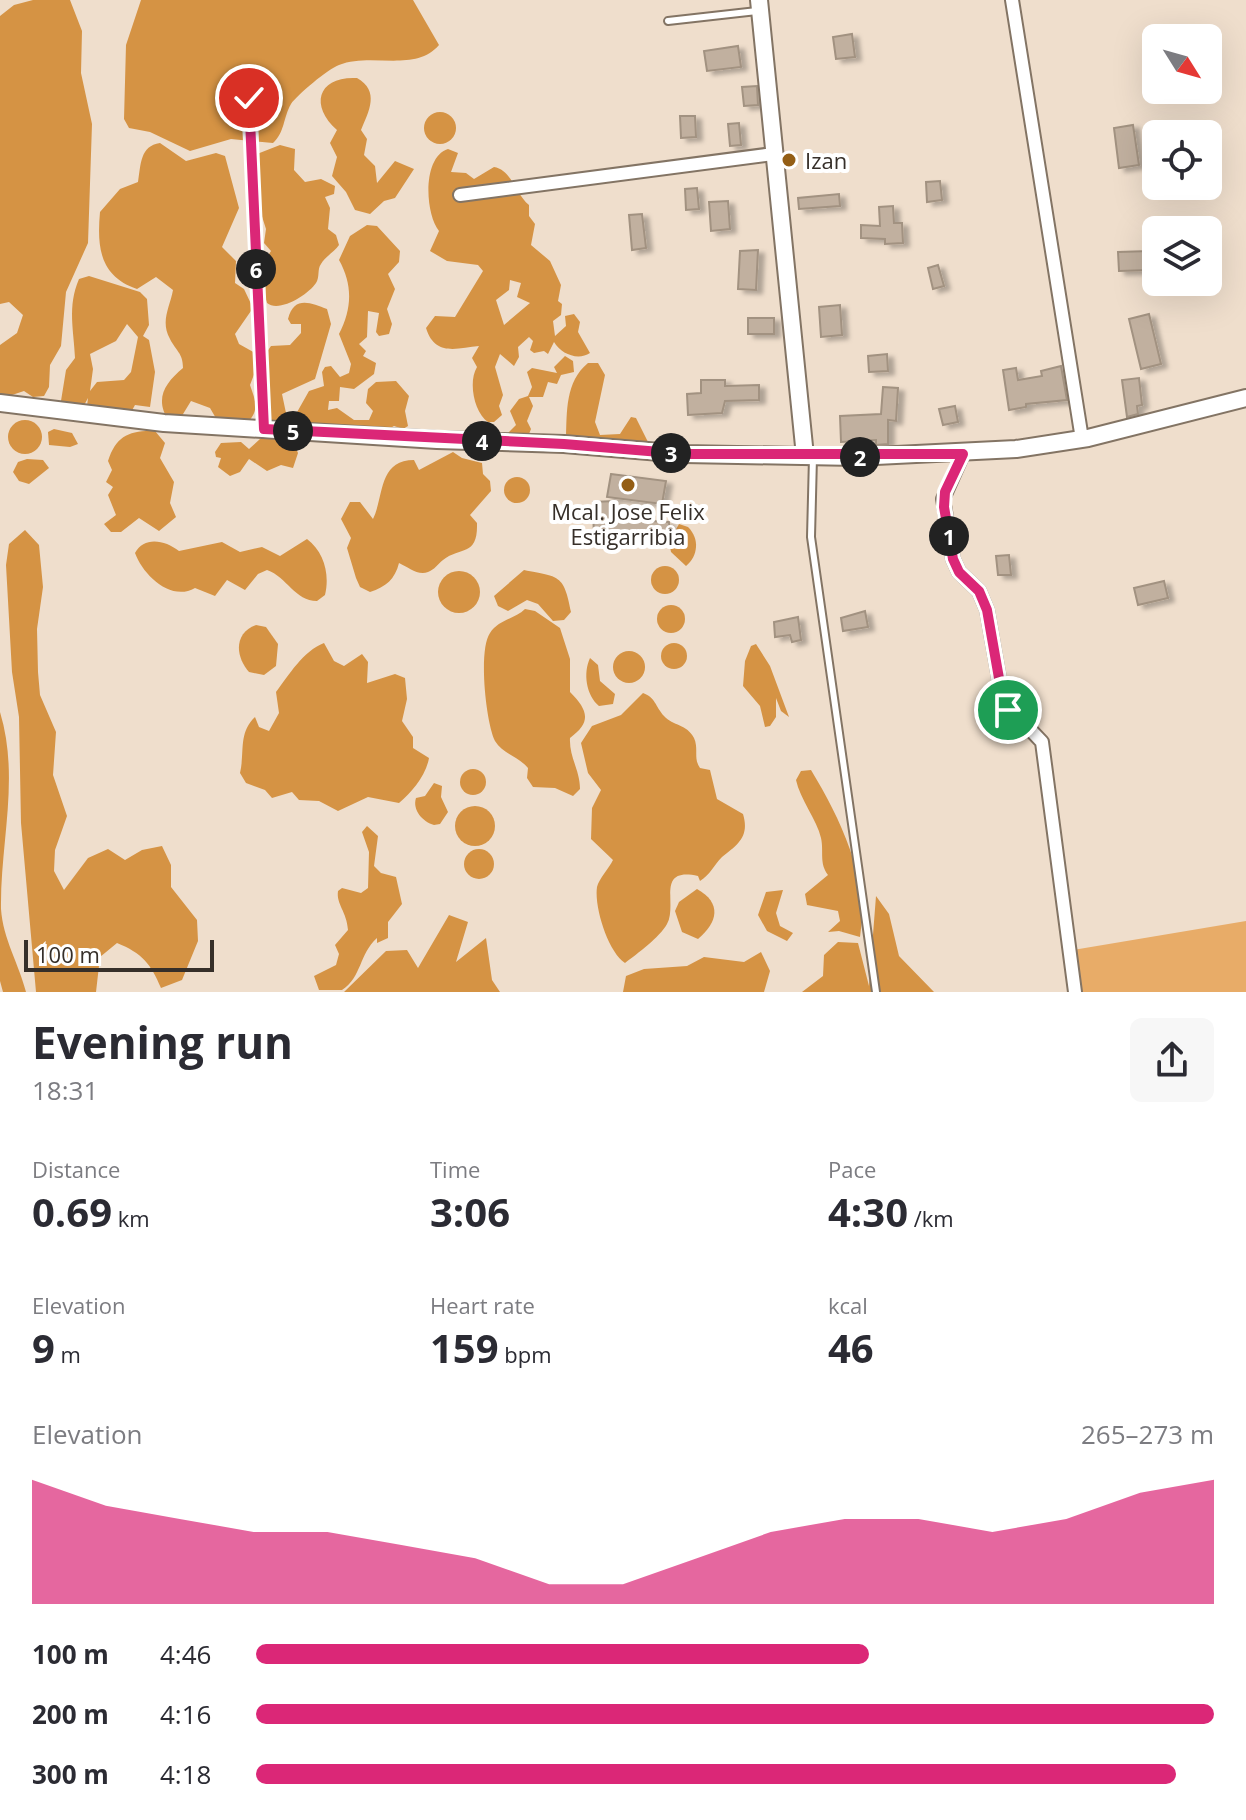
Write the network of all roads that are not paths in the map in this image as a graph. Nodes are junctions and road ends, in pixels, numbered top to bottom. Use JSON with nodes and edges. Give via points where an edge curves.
{"nodes":[{"id":1,"x":1012,"y":0,"type":"edge"},
{"id":2,"x":760,"y":5,"type":"edge"},
{"id":3,"x":668,"y":21,"type":"dead end"},
{"id":4,"x":249,"y":98,"type":"dead end"},
{"id":5,"x":773,"y":154,"type":"junction"},
{"id":6,"x":460,"y":195,"type":"dead end"},
{"id":7,"x":1246,"y":398,"type":"edge"},
{"id":8,"x":0,"y":403,"type":"edge"},
{"id":9,"x":264,"y":429,"type":"junction"},
{"id":10,"x":1082,"y":439,"type":"junction"},
{"id":11,"x":963,"y":454,"type":"junction"},
{"id":12,"x":809,"y":456,"type":"junction"},
{"id":13,"x":876,"y":992,"type":"edge"},
{"id":14,"x":1075,"y":992,"type":"edge"}],
"edges":[{"from":1,"to":10,"type":"street"},
{"from":2,"to":3,"type":"lane"},
{"from":2,"to":5,"type":"street"},
{"from":4,"to":9,"type":"lane"},
{"from":5,"to":6,"type":"street"},
{"from":5,"to":12,"type":"street"},
{"from":7,"to":10,"type":"street"},
{"from":8,"to":9,"type":"street"},
{"from":9,"to":12,"type":"street","via":[[684,454]]},
{"from":10,"to":11,"type":"street"},
{"from":11,"to":12,"type":"street"},
{"from":11,"to":14,"type":"street","via":[[943,499],[953,559],[987,610],[1003,701],[1042,742]]},
{"from":12,"to":13,"type":"lane","via":[[811,537]]}]}
